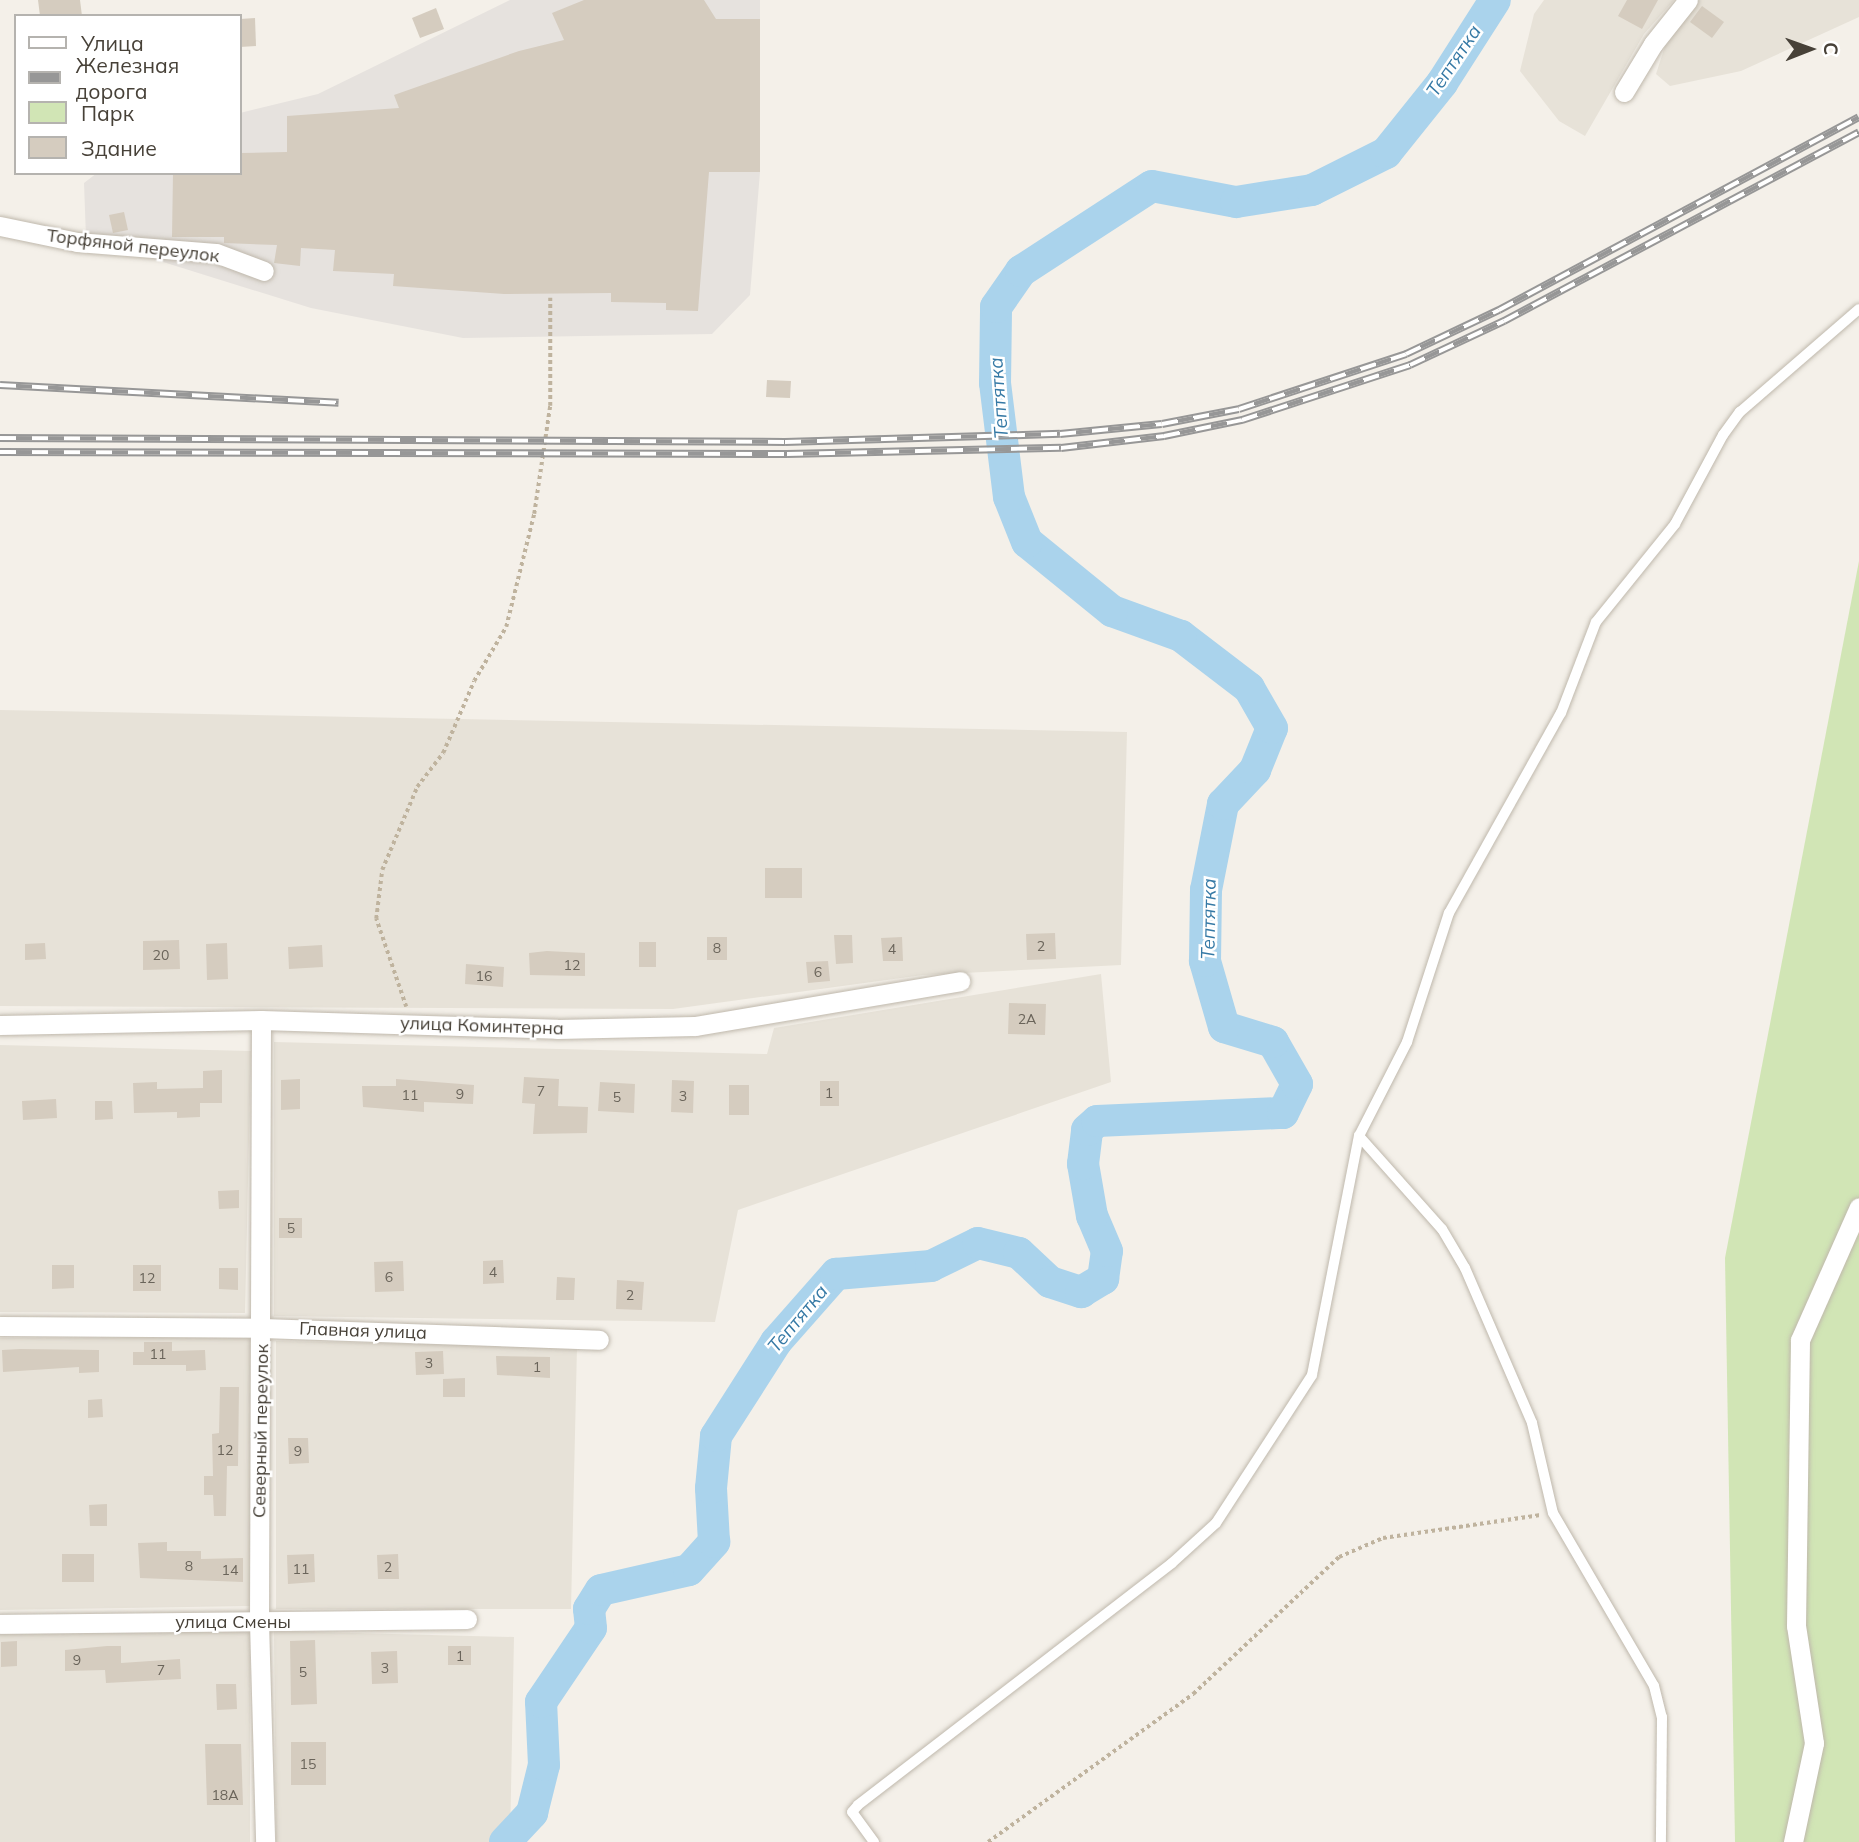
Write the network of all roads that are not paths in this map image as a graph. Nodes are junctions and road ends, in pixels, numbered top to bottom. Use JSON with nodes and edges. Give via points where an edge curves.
{"nodes":[{"id":1,"x":1688,"y":0,"type":"edge"},
{"id":2,"x":1624,"y":92,"type":"dead end"},
{"id":3,"x":0,"y":226,"type":"edge"},
{"id":4,"x":264,"y":271,"type":"dead end"},
{"id":5,"x":1859,"y":309,"type":"edge"},
{"id":6,"x":960,"y":981,"type":"dead end"},
{"id":7,"x":261,"y":1020,"type":"junction"},
{"id":8,"x":0,"y":1025,"type":"edge"},
{"id":9,"x":1359,"y":1136,"type":"junction"},
{"id":10,"x":1859,"y":1207,"type":"edge"},
{"id":11,"x":0,"y":1326,"type":"edge"},
{"id":12,"x":262,"y":1328,"type":"junction"},
{"id":13,"x":599,"y":1340,"type":"dead end"},
{"id":14,"x":467,"y":1619,"type":"dead end"},
{"id":15,"x":259,"y":1622,"type":"junction"},
{"id":16,"x":0,"y":1624,"type":"edge"},
{"id":17,"x":265,"y":1842,"type":"edge"},
{"id":18,"x":874,"y":1842,"type":"edge"},
{"id":19,"x":1661,"y":1842,"type":"edge"},
{"id":20,"x":1793,"y":1842,"type":"edge"}],
"edges":[{"from":1,"to":2,"type":"street","via":[[1653,44]]},
{"from":3,"to":4,"type":"street","name":"Торфяной переулок","via":[[77,242],[216,253]]},
{"from":5,"to":9,"type":"lane","via":[[1740,412],[1675,524],[1603,610],[1561,713],[1449,913],[1407,1042]]},
{"from":6,"to":7,"type":"street","name":"улица Коминтерна","via":[[695,1026],[556,1029]]},
{"from":7,"to":8,"type":"street","name":"улица Коминтерна"},
{"from":7,"to":12,"type":"street","name":"Северный переулок"},
{"from":9,"to":18,"type":"lane","via":[[1312,1375],[1216,1523],[1172,1563],[858,1805],[852,1812]]},
{"from":9,"to":19,"type":"lane","via":[[1442,1229],[1465,1268],[1532,1423],[1553,1513],[1654,1686],[1662,1717]]},
{"from":10,"to":20,"type":"street","via":[[1800,1340],[1796,1626],[1814,1743]]},
{"from":11,"to":12,"type":"street","name":"Главная улица"},
{"from":12,"to":13,"type":"street","name":"Главная улица"},
{"from":12,"to":15,"type":"street","name":"Северный переулок"},
{"from":14,"to":15,"type":"street","name":"улица Смены"},
{"from":15,"to":16,"type":"street","name":"улица Смены"},
{"from":15,"to":17,"type":"street","name":"Северный переулок"}]}
